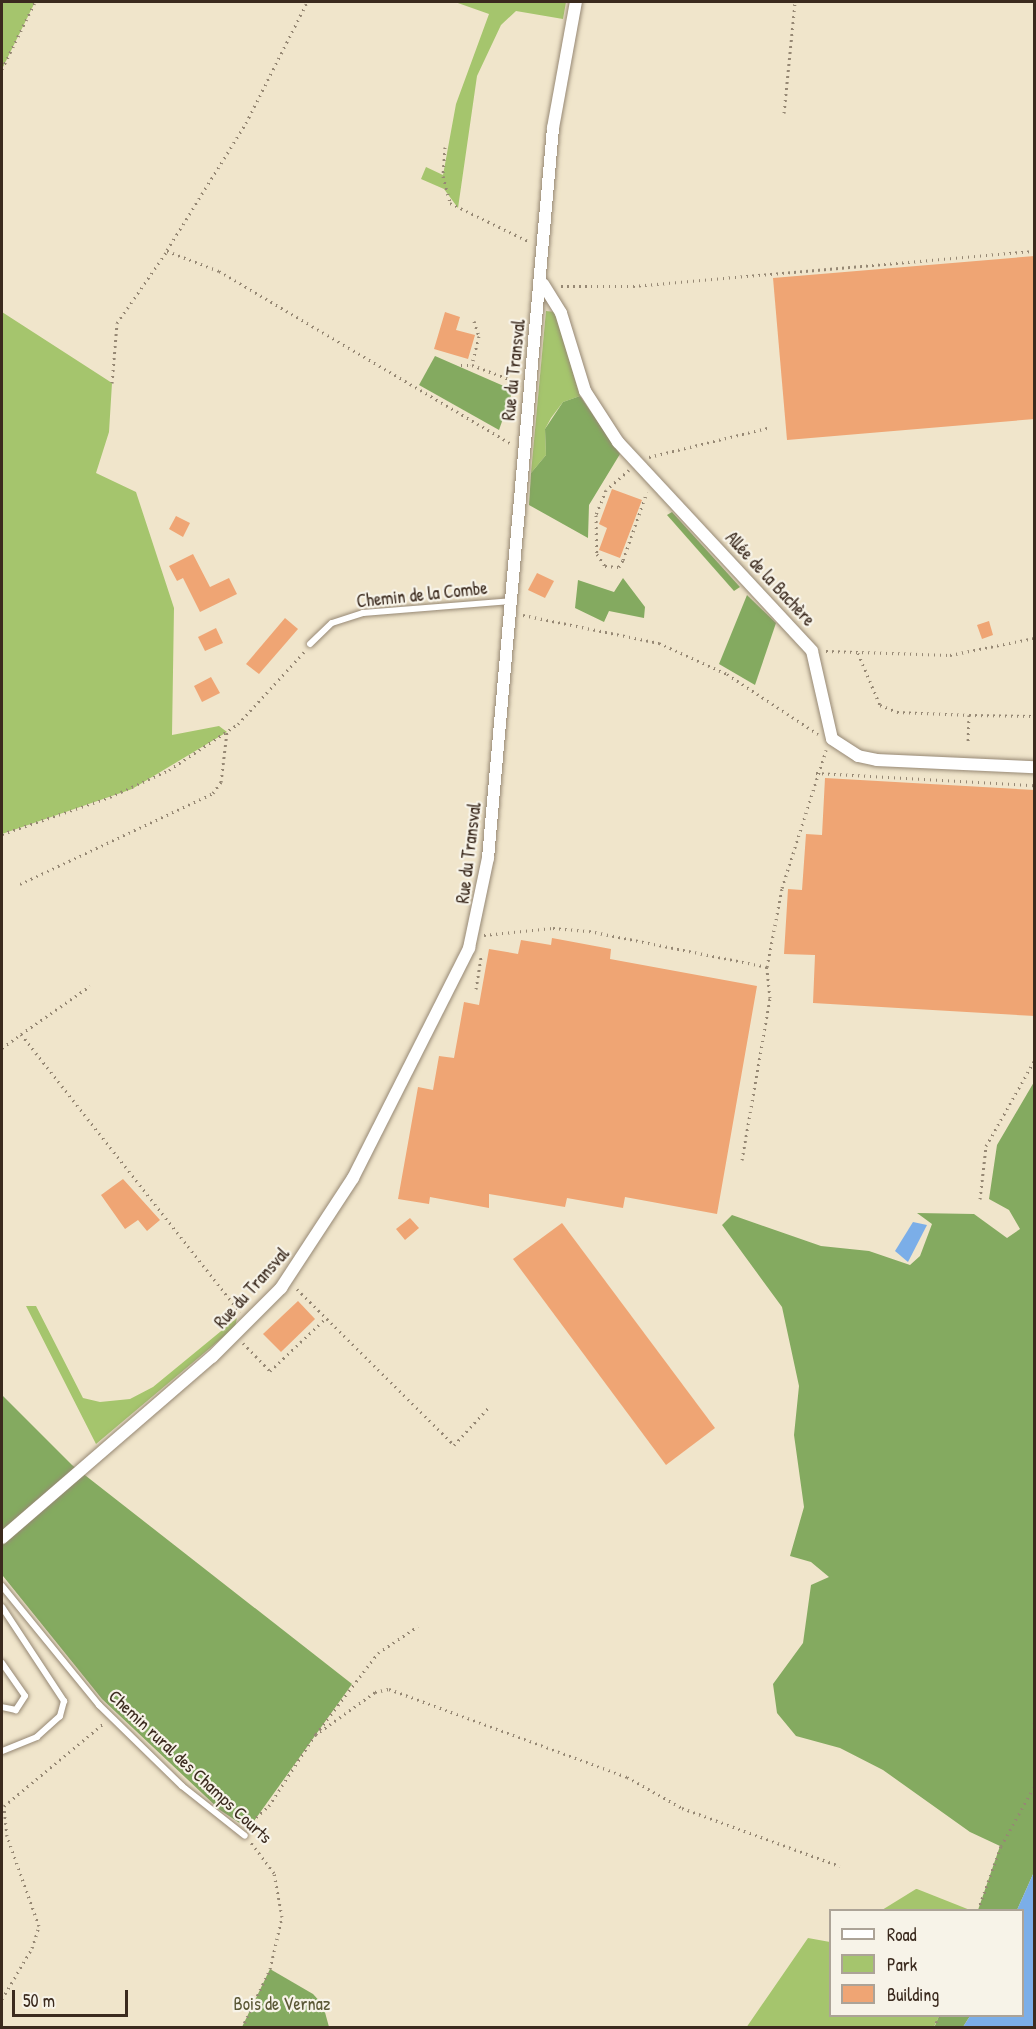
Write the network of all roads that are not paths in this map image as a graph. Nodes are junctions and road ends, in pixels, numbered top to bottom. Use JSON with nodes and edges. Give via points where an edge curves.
{"nodes":[{"id":1,"x":576,"y":2,"type":"edge"},
{"id":2,"x":543,"y":284,"type":"junction"},
{"id":3,"x":510,"y":606,"type":"junction"},
{"id":4,"x":310,"y":644,"type":"road end"},
{"id":5,"x":1035,"y":767,"type":"edge"},
{"id":6,"x":2,"y":1538,"type":"edge"},
{"id":7,"x":2,"y":1587,"type":"edge"},
{"id":8,"x":2,"y":1607,"type":"edge"},
{"id":9,"x":2,"y":1663,"type":"edge"},
{"id":10,"x":2,"y":1707,"type":"edge"},
{"id":11,"x":2,"y":1751,"type":"edge"},
{"id":12,"x":245,"y":1836,"type":"road end"}],
"edges":[{"from":1,"to":2,"type":"street","name":"Rue du Transval","via":[[553,128]]},
{"from":2,"to":3,"type":"street","name":"Rue du Transval"},
{"from":2,"to":5,"type":"street","name":"Allée de la Bachère","via":[[561,313],[585,390],[637,463],[812,651],[832,739],[858,756],[877,760]]},
{"from":3,"to":4,"type":"lane","name":"Chemin de la Combe","via":[[363,613],[332,623]]},
{"from":3,"to":6,"type":"street","name":"Rue du Transval","via":[[479,935],[336,1208],[281,1288],[235,1335]]},
{"from":7,"to":12,"type":"lane","name":"Chemin rural des Champs Courts","via":[[111,1717]]},
{"from":8,"to":11,"type":"lane","via":[[64,1701],[60,1716],[37,1737]]},
{"from":9,"to":10,"type":"lane","via":[[25,1696],[16,1710]]}]}
